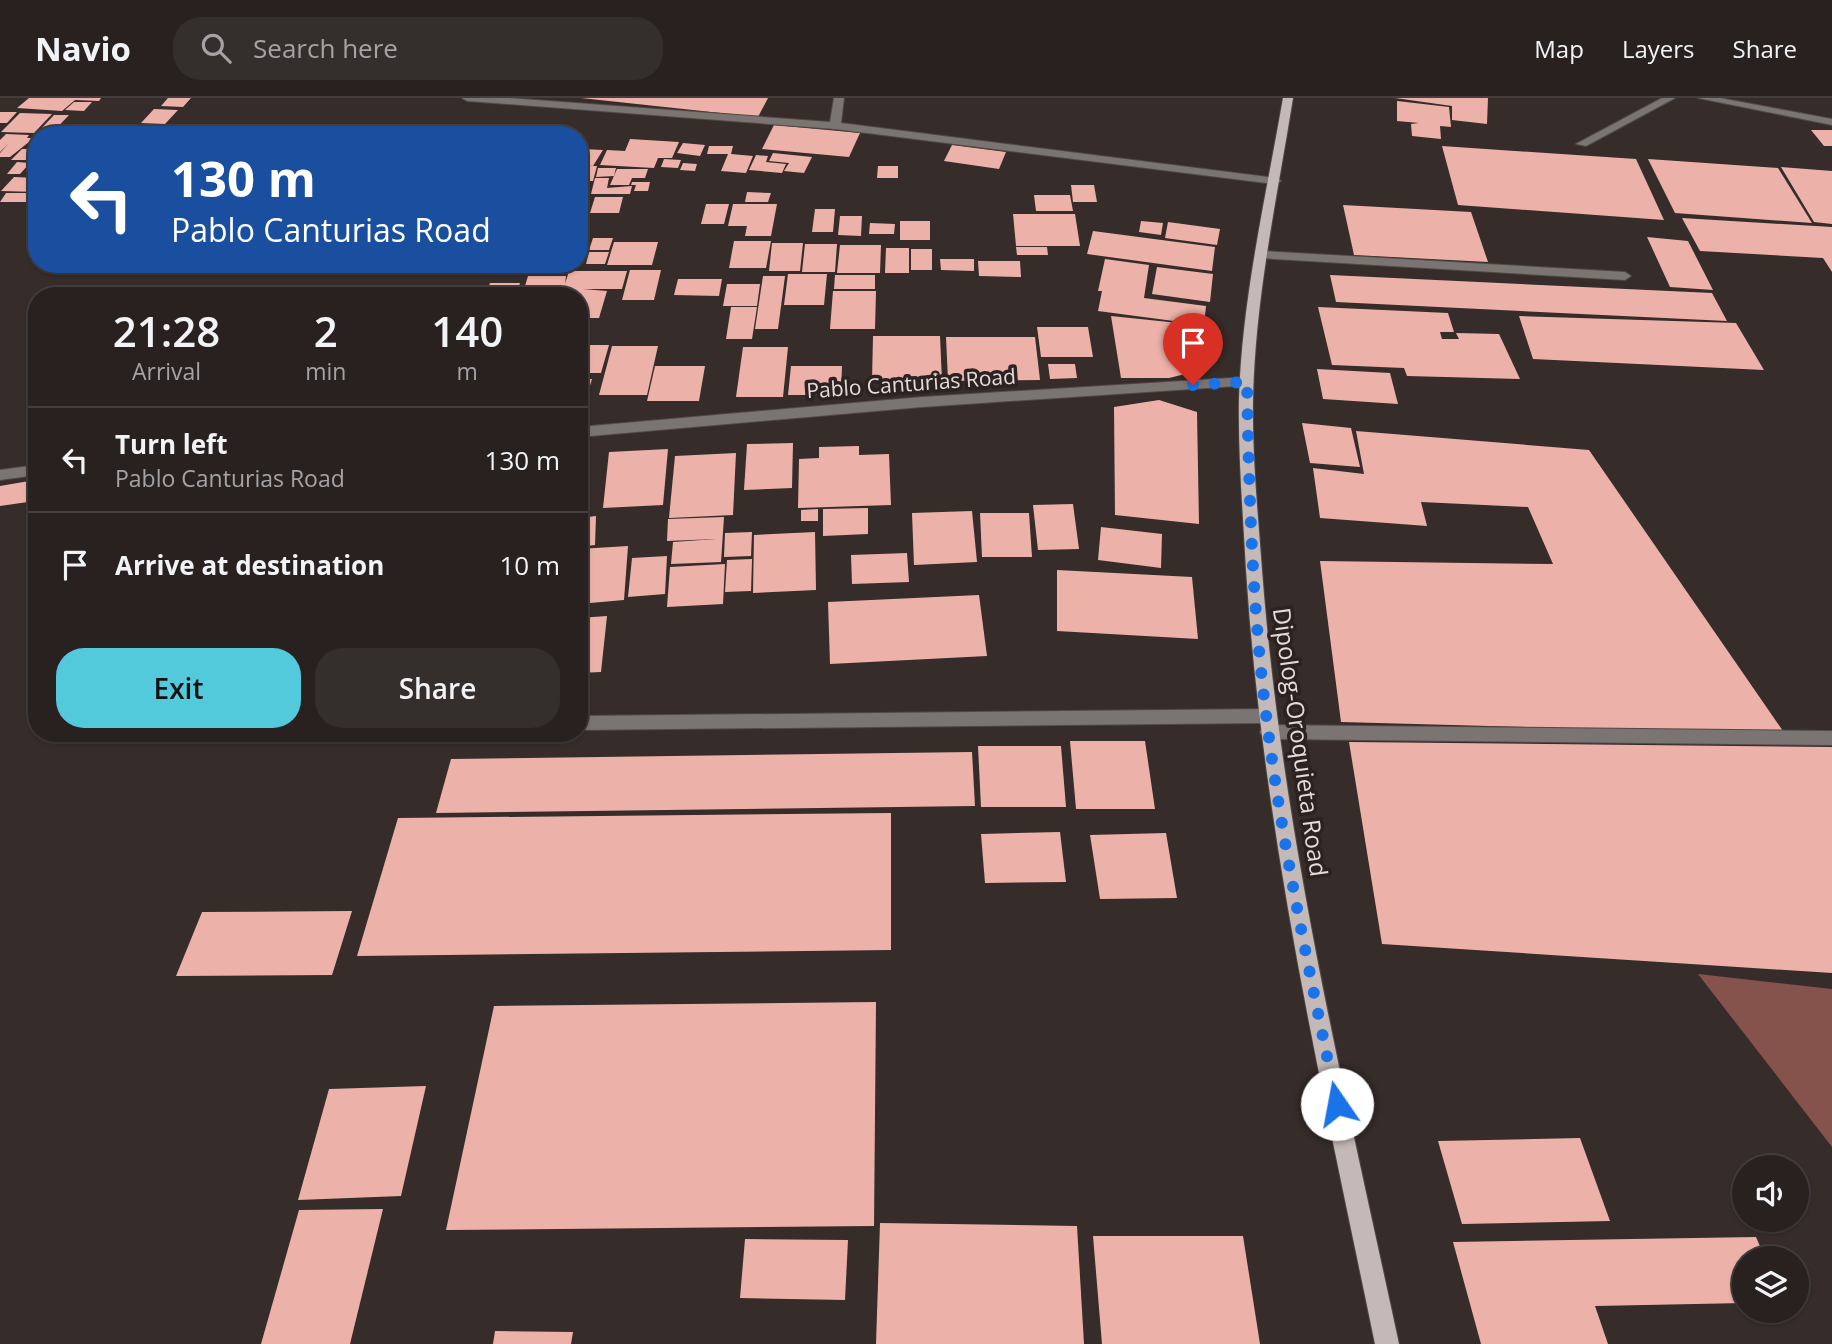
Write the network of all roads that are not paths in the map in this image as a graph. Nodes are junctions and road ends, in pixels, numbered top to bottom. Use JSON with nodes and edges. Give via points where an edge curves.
{"nodes":[{"id":1,"x":467,"y":98,"type":"edge"},
{"id":2,"x":839,"y":98,"type":"edge"},
{"id":3,"x":1288,"y":98,"type":"edge"},
{"id":4,"x":1670,"y":98,"type":"edge"},
{"id":5,"x":1703,"y":98,"type":"edge"},
{"id":6,"x":1763,"y":98,"type":"edge"},
{"id":7,"x":1769,"y":112,"type":"junction"},
{"id":8,"x":1832,"y":122,"type":"edge"},
{"id":9,"x":835,"y":126,"type":"junction"},
{"id":10,"x":1582,"y":144,"type":"dead end"},
{"id":11,"x":1275,"y":181,"type":"junction"},
{"id":12,"x":1263,"y":255,"type":"junction"},
{"id":13,"x":1625,"y":276,"type":"dead end"},
{"id":14,"x":1247,"y":382,"type":"junction"},
{"id":15,"x":588,"y":431,"type":"edge"},
{"id":16,"x":28,"y":471,"type":"edge"},
{"id":17,"x":0,"y":475,"type":"edge"},
{"id":18,"x":588,"y":723,"type":"edge"},
{"id":19,"x":1267,"y":724,"type":"junction"},
{"id":20,"x":1832,"y":738,"type":"edge"},
{"id":21,"x":1387,"y":1344,"type":"edge"}],
"edges":[{"from":1,"to":9,"type":"street"},
{"from":2,"to":9,"type":"street"},
{"from":3,"to":11,"type":"main road","name":"Dipolog-Oroquieta Road"},
{"from":4,"to":10,"type":"street"},
{"from":5,"to":7,"type":"street"},
{"from":6,"to":7,"type":"street"},
{"from":7,"to":8,"type":"street"},
{"from":9,"to":11,"type":"street"},
{"from":11,"to":12,"type":"main road","name":"Dipolog-Oroquieta Road"},
{"from":12,"to":13,"type":"street"},
{"from":12,"to":14,"type":"main road","name":"Dipolog-Oroquieta Road"},
{"from":14,"to":15,"type":"street","name":"Pablo Canturias Road","via":[[922,402]]},
{"from":14,"to":19,"type":"main road","name":"Dipolog-Oroquieta Road","via":[[1253,568]]},
{"from":16,"to":17,"type":"street"},
{"from":18,"to":19,"type":"street"},
{"from":19,"to":20,"type":"street"},
{"from":19,"to":21,"type":"main road","name":"Dipolog-Oroquieta Road","via":[[1307,958]]}]}
